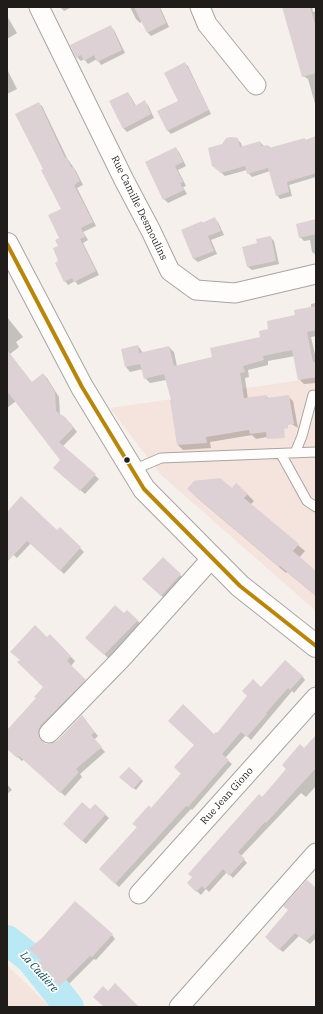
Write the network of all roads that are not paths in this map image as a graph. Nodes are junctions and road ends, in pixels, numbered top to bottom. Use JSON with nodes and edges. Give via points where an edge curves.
{"nodes":[{"id":1,"x":39,"y":7,"type":"edge"},
{"id":2,"x":200,"y":7,"type":"edge"},
{"id":3,"x":256,"y":85,"type":"dead end"},
{"id":4,"x":7,"y":244,"type":"edge"},
{"id":5,"x":316,"y":274,"type":"edge"},
{"id":6,"x":313,"y":395,"type":"dead end"},
{"id":7,"x":316,"y":452,"type":"edge"},
{"id":8,"x":295,"y":453,"type":"junction"},
{"id":9,"x":281,"y":454,"type":"junction"},
{"id":10,"x":133,"y":470,"type":"junction"},
{"id":11,"x":316,"y":507,"type":"edge"},
{"id":12,"x":212,"y":558,"type":"junction"},
{"id":13,"x":316,"y":646,"type":"edge"},
{"id":14,"x":316,"y":697,"type":"edge"},
{"id":15,"x":49,"y":733,"type":"dead end"},
{"id":16,"x":316,"y":853,"type":"edge"},
{"id":17,"x":139,"y":894,"type":"dead end"},
{"id":18,"x":179,"y":1007,"type":"edge"}],
"edges":[{"from":1,"to":5,"type":"street","name":"Rue Camille Desmoulins","via":[[170,271],[196,290],[235,293]]},
{"from":2,"to":3,"type":"street","via":[[207,24]]},
{"from":4,"to":10,"type":"main road","via":[[82,387]]},
{"from":6,"to":8,"type":"lane"},
{"from":7,"to":8,"type":"lane"},
{"from":8,"to":9,"type":"lane"},
{"from":9,"to":10,"type":"lane","via":[[160,458]]},
{"from":9,"to":11,"type":"lane","via":[[307,501]]},
{"from":10,"to":12,"type":"main road","via":[[144,489]]},
{"from":12,"to":13,"type":"main road","via":[[240,586]]},
{"from":12,"to":15,"type":"street","via":[[121,659]]},
{"from":14,"to":17,"type":"street","name":"Rue Jean Giono"},
{"from":16,"to":18,"type":"street"}]}
